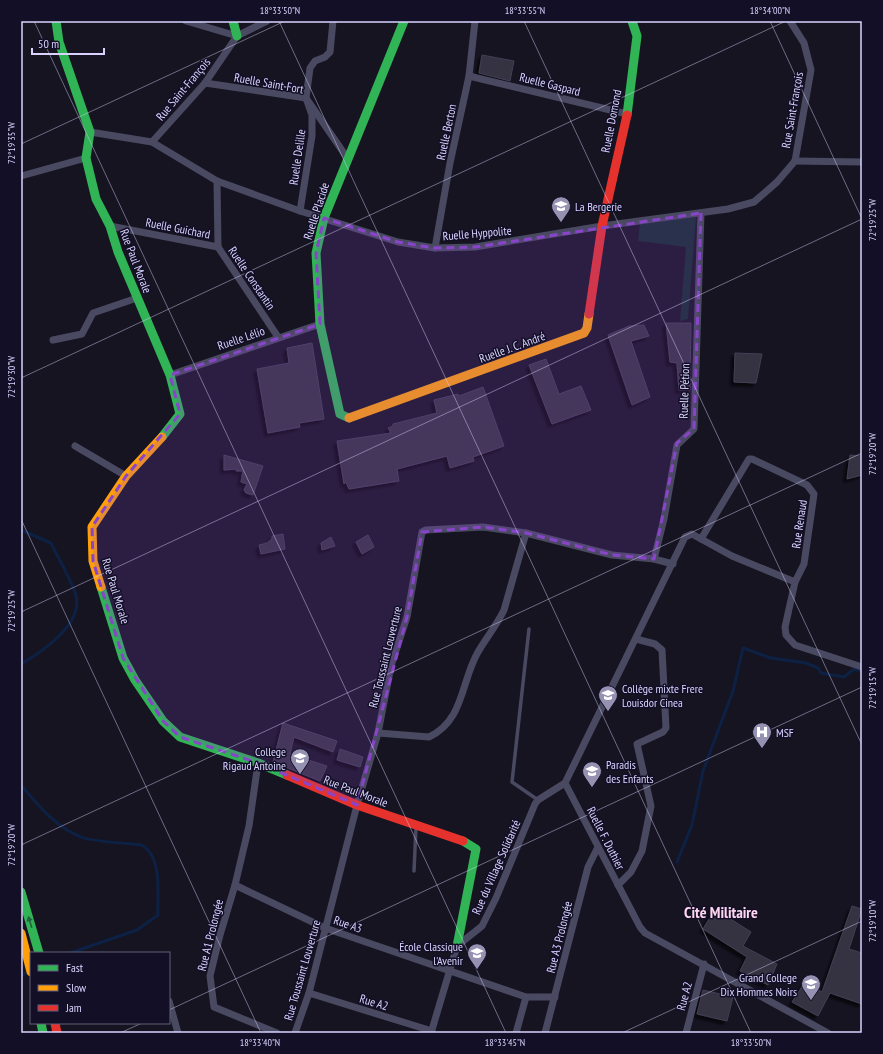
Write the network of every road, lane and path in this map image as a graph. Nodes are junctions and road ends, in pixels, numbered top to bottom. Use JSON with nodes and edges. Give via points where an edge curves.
{"nodes":[{"id":1,"x":56,"y":21,"type":"edge"},
{"id":2,"x":186,"y":21,"type":"edge"},
{"id":3,"x":233,"y":21,"type":"edge"},
{"id":4,"x":268,"y":21,"type":"edge"},
{"id":5,"x":333,"y":21,"type":"edge"},
{"id":6,"x":404,"y":21,"type":"edge"},
{"id":7,"x":475,"y":21,"type":"edge"},
{"id":8,"x":632,"y":21,"type":"edge"},
{"id":9,"x":790,"y":21,"type":"edge"},
{"id":10,"x":237,"y":36,"type":"junction"},
{"id":11,"x":469,"y":76,"type":"junction"},
{"id":12,"x":204,"y":83,"type":"junction"},
{"id":13,"x":306,"y":98,"type":"junction"},
{"id":14,"x":626,"y":114,"type":"junction"},
{"id":15,"x":90,"y":132,"type":"junction"},
{"id":16,"x":152,"y":142,"type":"junction"},
{"id":17,"x":86,"y":158,"type":"junction"},
{"id":18,"x":348,"y":159,"type":"junction"},
{"id":19,"x":794,"y":161,"type":"junction"},
{"id":20,"x":862,"y":162,"type":"edge"},
{"id":21,"x":21,"y":176,"type":"edge"},
{"id":22,"x":216,"y":181,"type":"junction"},
{"id":23,"x":300,"y":211,"type":"junction"},
{"id":24,"x":701,"y":213,"type":"junction"},
{"id":25,"x":324,"y":218,"type":"junction"},
{"id":26,"x":110,"y":226,"type":"junction"},
{"id":27,"x":602,"y":226,"type":"junction"},
{"id":28,"x":218,"y":247,"type":"junction"},
{"id":29,"x":435,"y":248,"type":"junction"},
{"id":30,"x":137,"y":298,"type":"junction"},
{"id":31,"x":320,"y":324,"type":"junction"},
{"id":32,"x":278,"y":337,"type":"junction"},
{"id":33,"x":53,"y":340,"type":"dead end"},
{"id":34,"x":170,"y":375,"type":"junction"},
{"id":35,"x":344,"y":417,"type":"joint"},
{"id":36,"x":75,"y":446,"type":"dead end"},
{"id":37,"x":126,"y":476,"type":"junction"},
{"id":38,"x":526,"y":534,"type":"junction"},
{"id":39,"x":701,"y":539,"type":"junction"},
{"id":40,"x":654,"y":559,"type":"junction"},
{"id":41,"x":673,"y":564,"type":"junction"},
{"id":42,"x":795,"y":582,"type":"junction"},
{"id":43,"x":529,"y":629,"type":"dead end"},
{"id":44,"x":636,"y":639,"type":"junction"},
{"id":45,"x":862,"y":667,"type":"edge"},
{"id":46,"x":378,"y":733,"type":"junction"},
{"id":47,"x":258,"y":763,"type":"junction"},
{"id":48,"x":566,"y":783,"type":"junction"},
{"id":49,"x":538,"y":800,"type":"junction"},
{"id":50,"x":357,"y":805,"type":"junction"},
{"id":51,"x":416,"y":825,"type":"junction"},
{"id":52,"x":598,"y":847,"type":"junction"},
{"id":53,"x":414,"y":871,"type":"dead end"},
{"id":54,"x":235,"y":885,"type":"junction"},
{"id":55,"x":618,"y":885,"type":"junction"},
{"id":56,"x":21,"y":892,"type":"edge"},
{"id":57,"x":325,"y":928,"type":"junction"},
{"id":58,"x":21,"y":933,"type":"edge"},
{"id":59,"x":457,"y":946,"type":"junction"},
{"id":60,"x":39,"y":952,"type":"edge"},
{"id":61,"x":704,"y":964,"type":"junction"},
{"id":62,"x":30,"y":967,"type":"edge"},
{"id":63,"x":451,"y":971,"type":"junction"},
{"id":64,"x":309,"y":993,"type":"junction"},
{"id":65,"x":526,"y":997,"type":"junction"},
{"id":66,"x":555,"y":997,"type":"junction"},
{"id":67,"x":170,"y":1005,"type":"edge"},
{"id":68,"x":432,"y":1032,"type":"edge"},
{"id":69,"x":178,"y":1033,"type":"edge"},
{"id":70,"x":277,"y":1033,"type":"edge"},
{"id":71,"x":295,"y":1033,"type":"edge"},
{"id":72,"x":516,"y":1033,"type":"edge"},
{"id":73,"x":545,"y":1033,"type":"edge"},
{"id":74,"x":686,"y":1033,"type":"edge"},
{"id":75,"x":828,"y":1033,"type":"edge"}],
"edges":[{"from":1,"to":15,"type":"street","name":"Rue Paul Morale","via":[[59,42]]},
{"from":2,"to":10,"type":"street"},
{"from":3,"to":10,"type":"street"},
{"from":4,"to":10,"type":"street","name":"Rue Saint-François"},
{"from":5,"to":13,"type":"street","name":"Ruelle Delille","via":[[330,52],[315,61],[310,68]]},
{"from":6,"to":18,"type":"street","name":"Ruelle Placide"},
{"from":7,"to":11,"type":"street","name":"Ruelle Berton"},
{"from":8,"to":14,"type":"street","name":"Ruelle Domond","via":[[637,36]]},
{"from":9,"to":19,"type":"street","name":"Rue Saint-François","via":[[804,42],[811,70]]},
{"from":10,"to":12,"type":"street","name":"Rue Saint-François"},
{"from":11,"to":14,"type":"street","name":"Ruelle Gaspard"},
{"from":11,"to":29,"type":"street","name":"Ruelle Berton"},
{"from":12,"to":13,"type":"street","name":"Ruelle Saint-Fort"},
{"from":12,"to":16,"type":"street","name":"Rue Saint-François"},
{"from":13,"to":18,"type":"street","name":"Ruelle Saint-Fort"},
{"from":13,"to":23,"type":"street","name":"Ruelle Delille","via":[[312,115],[312,136]]},
{"from":14,"to":27,"type":"street","name":"Ruelle Domond"},
{"from":15,"to":16,"type":"street","name":"Ruelle Hyppolite"},
{"from":15,"to":17,"type":"street","name":"Rue Paul Morale"},
{"from":16,"to":22,"type":"street","name":"Ruelle Hyppolite"},
{"from":17,"to":21,"type":"street"},
{"from":17,"to":26,"type":"street","name":"Rue Paul Morale","via":[[96,199]]},
{"from":18,"to":25,"type":"street","name":"Ruelle Placide"},
{"from":19,"to":20,"type":"street"},
{"from":19,"to":24,"type":"street","name":"Ruelle Hyppolite","via":[[777,182],[754,202]]},
{"from":22,"to":23,"type":"street","name":"Ruelle Hyppolite"},
{"from":22,"to":28,"type":"street","name":"Ruelle Constantin"},
{"from":23,"to":25,"type":"street","name":"Ruelle Hyppolite"},
{"from":24,"to":27,"type":"street","name":"Ruelle Hyppolite"},
{"from":24,"to":40,"type":"street","name":"Ruelle Pétion","via":[[694,429],[677,445]]},
{"from":25,"to":29,"type":"street","name":"Ruelle Hyppolite","via":[[398,242]]},
{"from":25,"to":31,"type":"street","name":"Ruelle Placide","via":[[316,252]]},
{"from":26,"to":28,"type":"street","name":"Ruelle Guichard"},
{"from":26,"to":30,"type":"street","name":"Rue Paul Morale"},
{"from":27,"to":29,"type":"street","name":"Ruelle Hyppolite","via":[[475,247]]},
{"from":27,"to":35,"type":"street","name":"Ruelle J. C. André","via":[[587,328],[584,333],[349,418]]},
{"from":28,"to":32,"type":"street","name":"Ruelle Constantin"},
{"from":30,"to":33,"type":"street","via":[[93,313],[82,334]]},
{"from":30,"to":34,"type":"street","name":"Rue Paul Morale"},
{"from":31,"to":32,"type":"street","name":"Ruelle Lélio"},
{"from":31,"to":35,"type":"street","name":"Ruelle Placide","via":[[340,414]]},
{"from":32,"to":34,"type":"street","name":"Ruelle Lélio"},
{"from":34,"to":37,"type":"street","name":"Rue Paul Morale","via":[[180,414]]},
{"from":36,"to":37,"type":"street"},
{"from":37,"to":47,"type":"street","name":"Rue Paul Morale","via":[[92,527],[93,562],[123,658],[163,721],[180,737]]},
{"from":38,"to":40,"type":"street","name":"Rue Toussaint Louverture","via":[[612,555]]},
{"from":38,"to":46,"type":"street","via":[[504,610],[478,652],[454,716],[435,735],[429,737]]},
{"from":38,"to":46,"type":"street","name":"Rue Toussaint Louverture","via":[[483,527],[422,532],[407,617],[391,666]]},
{"from":39,"to":41,"type":"street","via":[[692,534],[685,537]]},
{"from":39,"to":42,"type":"street","via":[[732,556]]},
{"from":39,"to":42,"type":"street","name":"Rue Renaud","via":[[746,462],[752,459],[807,485],[814,494],[804,564]]},
{"from":40,"to":41,"type":"street","name":"Rue Toussaint Louverture"},
{"from":41,"to":44,"type":"street"},
{"from":42,"to":45,"type":"street","name":"Rue Renaud","via":[[785,627],[786,634],[795,645]]},
{"from":43,"to":49,"type":"lane","via":[[512,782]]},
{"from":44,"to":48,"type":"street"},
{"from":44,"to":55,"type":"street","via":[[655,644],[662,650],[666,728],[663,732],[637,744],[651,806],[642,851],[631,872]]},
{"from":46,"to":50,"type":"street","name":"Rue Toussaint Louverture"},
{"from":47,"to":50,"type":"street","name":"Rue Paul Morale"},
{"from":47,"to":54,"type":"street"},
{"from":48,"to":49,"type":"street"},
{"from":48,"to":52,"type":"street","name":"Ruelle F. Duthier"},
{"from":49,"to":59,"type":"street","name":"Rue du Village Solidarité","via":[[482,926]]},
{"from":50,"to":51,"type":"street","name":"Rue Paul Morale"},
{"from":50,"to":57,"type":"street","name":"Rue Toussaint Louverture"},
{"from":51,"to":53,"type":"lane"},
{"from":51,"to":59,"type":"street","name":"Rue Paul Morale","via":[[467,842],[476,849]]},
{"from":52,"to":55,"type":"street","name":"Ruelle F. Duthier"},
{"from":52,"to":66,"type":"street","name":"Rue A3 Prolongée","via":[[588,867]]},
{"from":54,"to":57,"type":"street","name":"Rue A3"},
{"from":54,"to":70,"type":"street","name":"Rue A1 Prolongée","via":[[210,976],[214,1007]]},
{"from":55,"to":61,"type":"street","name":"Ruelle F. Duthier","via":[[645,933]]},
{"from":60,"to":56,"type":"street","one_way":true},
{"from":57,"to":63,"type":"street","name":"Rue A3"},
{"from":57,"to":64,"type":"street","name":"Rue Toussaint Louverture"},
{"from":58,"to":62,"type":"street"},
{"from":59,"to":63,"type":"street"},
{"from":61,"to":74,"type":"street","name":"Rue A2"},
{"from":61,"to":75,"type":"street","name":"Ruelle F. Duthier"},
{"from":63,"to":65,"type":"street","name":"Rue A3"},
{"from":63,"to":68,"type":"street"},
{"from":64,"to":68,"type":"street","name":"Rue A2"},
{"from":64,"to":71,"type":"street","name":"Rue Toussaint Louverture"},
{"from":65,"to":66,"type":"street","name":"Rue A3"},
{"from":65,"to":72,"type":"street"},
{"from":66,"to":73,"type":"street","name":"Rue A3 Prolongée"},
{"from":67,"to":69,"type":"street"}]}
